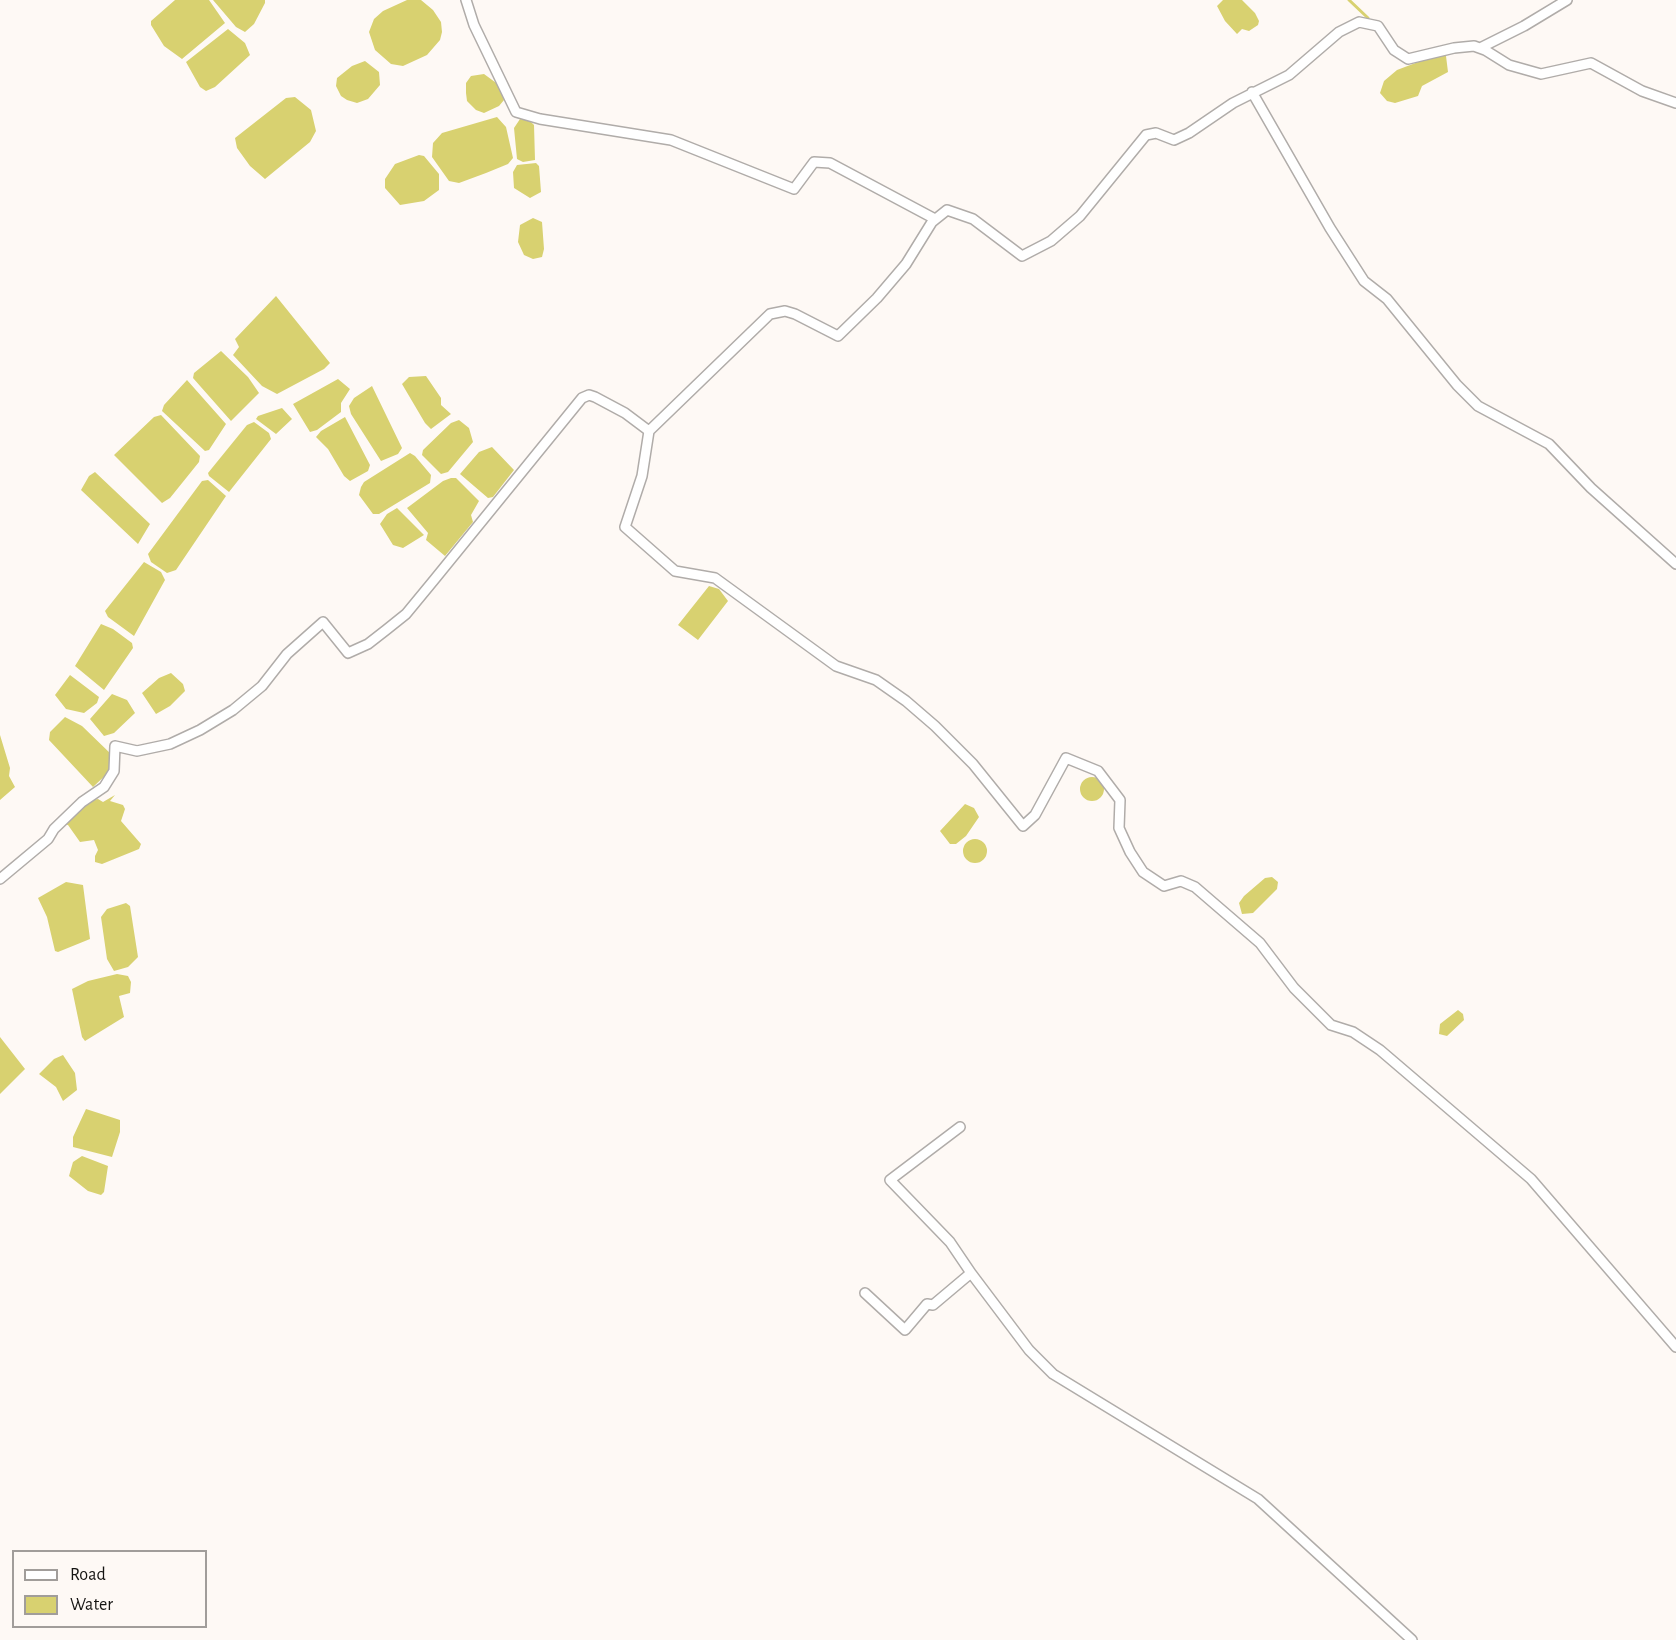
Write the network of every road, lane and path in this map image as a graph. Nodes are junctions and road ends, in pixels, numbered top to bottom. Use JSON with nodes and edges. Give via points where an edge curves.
{"nodes":[{"id":1,"x":466,"y":0,"type":"edge"},
{"id":2,"x":1567,"y":0,"type":"edge"},
{"id":3,"x":1480,"y":48,"type":"junction"},
{"id":4,"x":1252,"y":93,"type":"junction"},
{"id":5,"x":1676,"y":104,"type":"edge"},
{"id":6,"x":935,"y":219,"type":"junction"},
{"id":7,"x":649,"y":431,"type":"junction"},
{"id":8,"x":1676,"y":564,"type":"edge"},
{"id":9,"x":0,"y":879,"type":"edge"},
{"id":10,"x":960,"y":1127,"type":"dead end"},
{"id":11,"x":971,"y":1273,"type":"junction"},
{"id":12,"x":865,"y":1293,"type":"dead end"},
{"id":13,"x":1676,"y":1347,"type":"edge"},
{"id":14,"x":1412,"y":1640,"type":"edge"}],
"edges":[{"from":1,"to":6,"type":"street","via":[[514,111],[540,119],[671,140],[794,189],[814,162],[830,163]]},
{"from":2,"to":3,"type":"street"},
{"from":3,"to":4,"type":"street","via":[[1454,48],[1408,59],[1394,50],[1378,26],[1359,22],[1339,32],[1289,75]]},
{"from":3,"to":5,"type":"street","via":[[1509,65],[1541,74],[1591,63],[1642,91]]},
{"from":4,"to":6,"type":"street","via":[[1174,140],[1156,133],[1146,135],[1080,216],[1051,241],[1022,256],[960,213],[947,210]]},
{"from":4,"to":8,"type":"street","via":[[1364,281],[1387,299],[1457,385],[1478,406],[1549,444],[1591,488]]},
{"from":6,"to":7,"type":"street","via":[[906,264],[838,336],[795,314],[770,314]]},
{"from":7,"to":9,"type":"street","via":[[595,397],[582,398],[393,625],[348,653],[323,622],[287,654],[262,686],[200,730],[170,744],[137,751],[115,746],[114,771],[104,787],[82,802],[48,839]]},
{"from":7,"to":13,"type":"street","via":[[642,476],[625,527],[675,571],[715,578],[836,666],[876,680],[906,701],[973,764],[1023,826],[1035,815],[1066,758],[1098,771],[1120,800],[1119,828],[1143,872],[1164,886],[1181,881],[1195,887],[1260,944],[1294,988],[1331,1025],[1353,1032],[1380,1050],[1531,1179]]},
{"from":10,"to":11,"type":"street","via":[[890,1180],[950,1242]]},
{"from":11,"to":12,"type":"street","via":[[933,1305],[927,1304],[905,1330]]},
{"from":11,"to":14,"type":"street","via":[[1029,1350],[1053,1374],[1258,1499]]}]}
